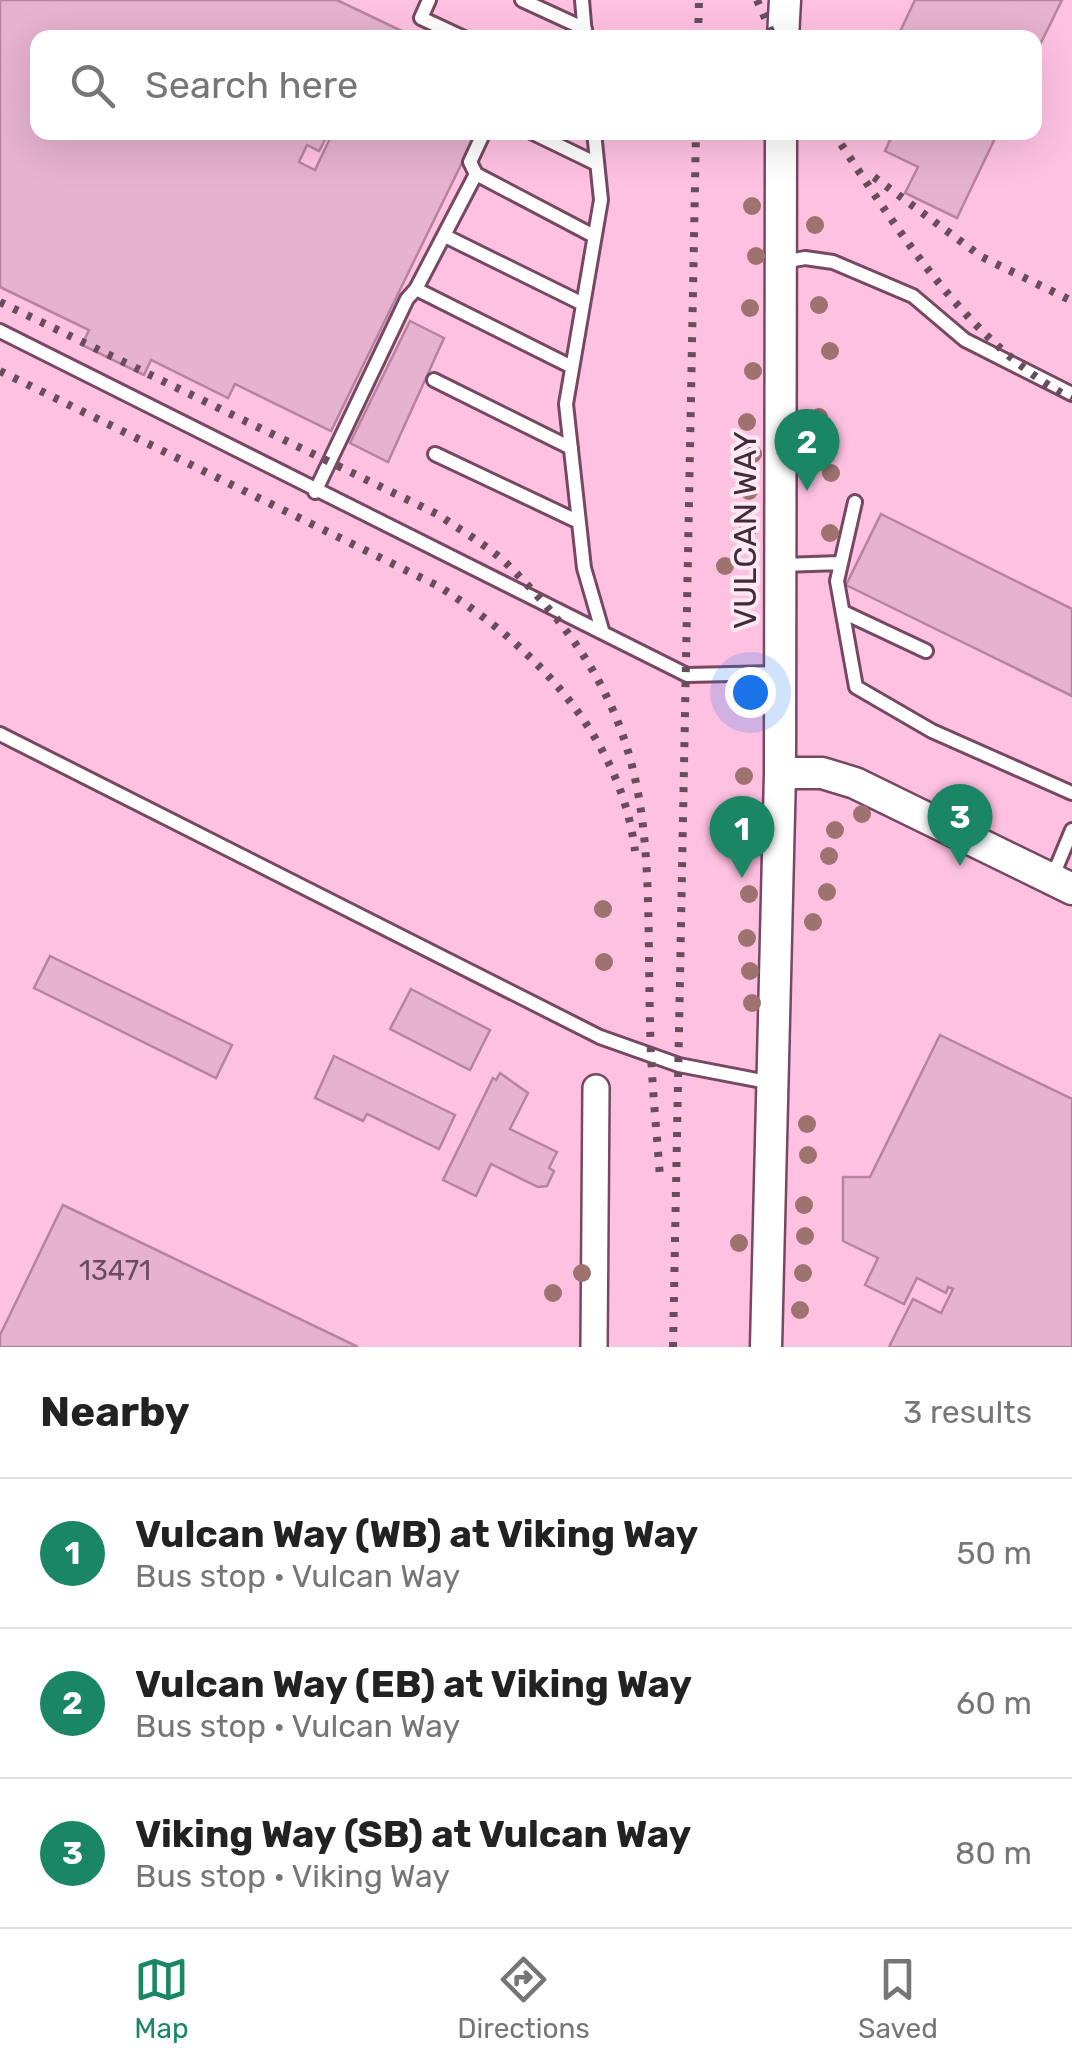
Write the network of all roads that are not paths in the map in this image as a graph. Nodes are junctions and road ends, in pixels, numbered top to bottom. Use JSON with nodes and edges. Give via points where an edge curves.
{"nodes":[{"id":1,"x":429,"y":0,"type":"edge"},
{"id":2,"x":522,"y":0,"type":"edge"},
{"id":3,"x":582,"y":0,"type":"edge"},
{"id":4,"x":786,"y":0,"type":"edge"},
{"id":5,"x":447,"y":30,"type":"edge"},
{"id":6,"x":579,"y":30,"type":"edge"},
{"id":7,"x":585,"y":30,"type":"edge"},
{"id":8,"x":784,"y":30,"type":"edge"},
{"id":9,"x":480,"y":140,"type":"edge"},
{"id":10,"x":548,"y":140,"type":"edge"},
{"id":11,"x":595,"y":140,"type":"edge"},
{"id":12,"x":781,"y":140,"type":"edge"},
{"id":13,"x":597,"y":164,"type":"junction"},
{"id":14,"x":476,"y":174,"type":"junction"},
{"id":15,"x":592,"y":235,"type":"junction"},
{"id":16,"x":445,"y":236,"type":"junction"},
{"id":17,"x":781,"y":262,"type":"junction"},
{"id":18,"x":416,"y":289,"type":"junction"},
{"id":19,"x":583,"y":304,"type":"junction"},
{"id":20,"x":0,"y":332,"type":"edge"},
{"id":21,"x":572,"y":367,"type":"junction"},
{"id":22,"x":434,"y":380,"type":"dead end"},
{"id":23,"x":1072,"y":394,"type":"edge"},
{"id":24,"x":571,"y":448,"type":"junction"},
{"id":25,"x":435,"y":454,"type":"dead end"},
{"id":26,"x":315,"y":492,"type":"junction"},
{"id":27,"x":855,"y":502,"type":"dead end"},
{"id":28,"x":579,"y":522,"type":"junction"},
{"id":29,"x":841,"y":563,"type":"junction"},
{"id":30,"x":780,"y":565,"type":"junction"},
{"id":31,"x":844,"y":612,"type":"junction"},
{"id":32,"x":602,"y":630,"type":"junction"},
{"id":33,"x":926,"y":651,"type":"dead end"},
{"id":34,"x":780,"y":673,"type":"junction"},
{"id":35,"x":0,"y":734,"type":"edge"},
{"id":36,"x":780,"y":773,"type":"junction"},
{"id":37,"x":1072,"y":793,"type":"edge"},
{"id":38,"x":1072,"y":830,"type":"edge"},
{"id":39,"x":1062,"y":884,"type":"edge"},
{"id":40,"x":772,"y":1083,"type":"junction"},
{"id":41,"x":596,"y":1088,"type":"dead end"},
{"id":42,"x":594,"y":1347,"type":"edge"},
{"id":43,"x":766,"y":1347,"type":"edge"}],
"edges":[{"from":1,"to":5,"type":"lane","via":[[421,18]]},
{"from":2,"to":6,"type":"lane"},
{"from":3,"to":7,"type":"lane"},
{"from":4,"to":8,"type":"street"},
{"from":9,"to":14,"type":"lane","via":[[470,162]]},
{"from":10,"to":13,"type":"lane"},
{"from":11,"to":13,"type":"lane"},
{"from":12,"to":17,"type":"street","name":"VULCAN WAY"},
{"from":13,"to":15,"type":"lane","via":[[600,200]]},
{"from":14,"to":15,"type":"lane"},
{"from":14,"to":16,"type":"lane"},
{"from":15,"to":19,"type":"lane"},
{"from":16,"to":18,"type":"lane"},
{"from":16,"to":19,"type":"lane"},
{"from":17,"to":23,"type":"lane","via":[[833,262],[913,296],[965,340]]},
{"from":17,"to":30,"type":"street","name":"VULCAN WAY"},
{"from":18,"to":21,"type":"lane"},
{"from":18,"to":26,"type":"lane"},
{"from":19,"to":21,"type":"lane"},
{"from":20,"to":26,"type":"lane"},
{"from":21,"to":24,"type":"lane","via":[[566,404]]},
{"from":22,"to":24,"type":"lane"},
{"from":24,"to":28,"type":"lane"},
{"from":25,"to":28,"type":"lane"},
{"from":26,"to":32,"type":"lane"},
{"from":27,"to":29,"type":"lane"},
{"from":28,"to":32,"type":"lane"},
{"from":29,"to":30,"type":"lane"},
{"from":29,"to":31,"type":"lane","via":[[837,581]]},
{"from":30,"to":34,"type":"street","name":"VULCAN WAY"},
{"from":31,"to":33,"type":"lane"},
{"from":31,"to":37,"type":"lane","via":[[856,686],[867,697]]},
{"from":32,"to":34,"type":"lane","via":[[687,675]]},
{"from":34,"to":36,"type":"street","name":"VULCAN WAY"},
{"from":35,"to":40,"type":"lane","via":[[600,1037],[679,1065]]},
{"from":36,"to":39,"type":"street","via":[[822,773],[856,783]]},
{"from":36,"to":40,"type":"street","name":"VULCAN WAY"},
{"from":38,"to":39,"type":"lane"},
{"from":40,"to":43,"type":"street","name":"VULCAN WAY"},
{"from":41,"to":42,"type":"street"}]}
